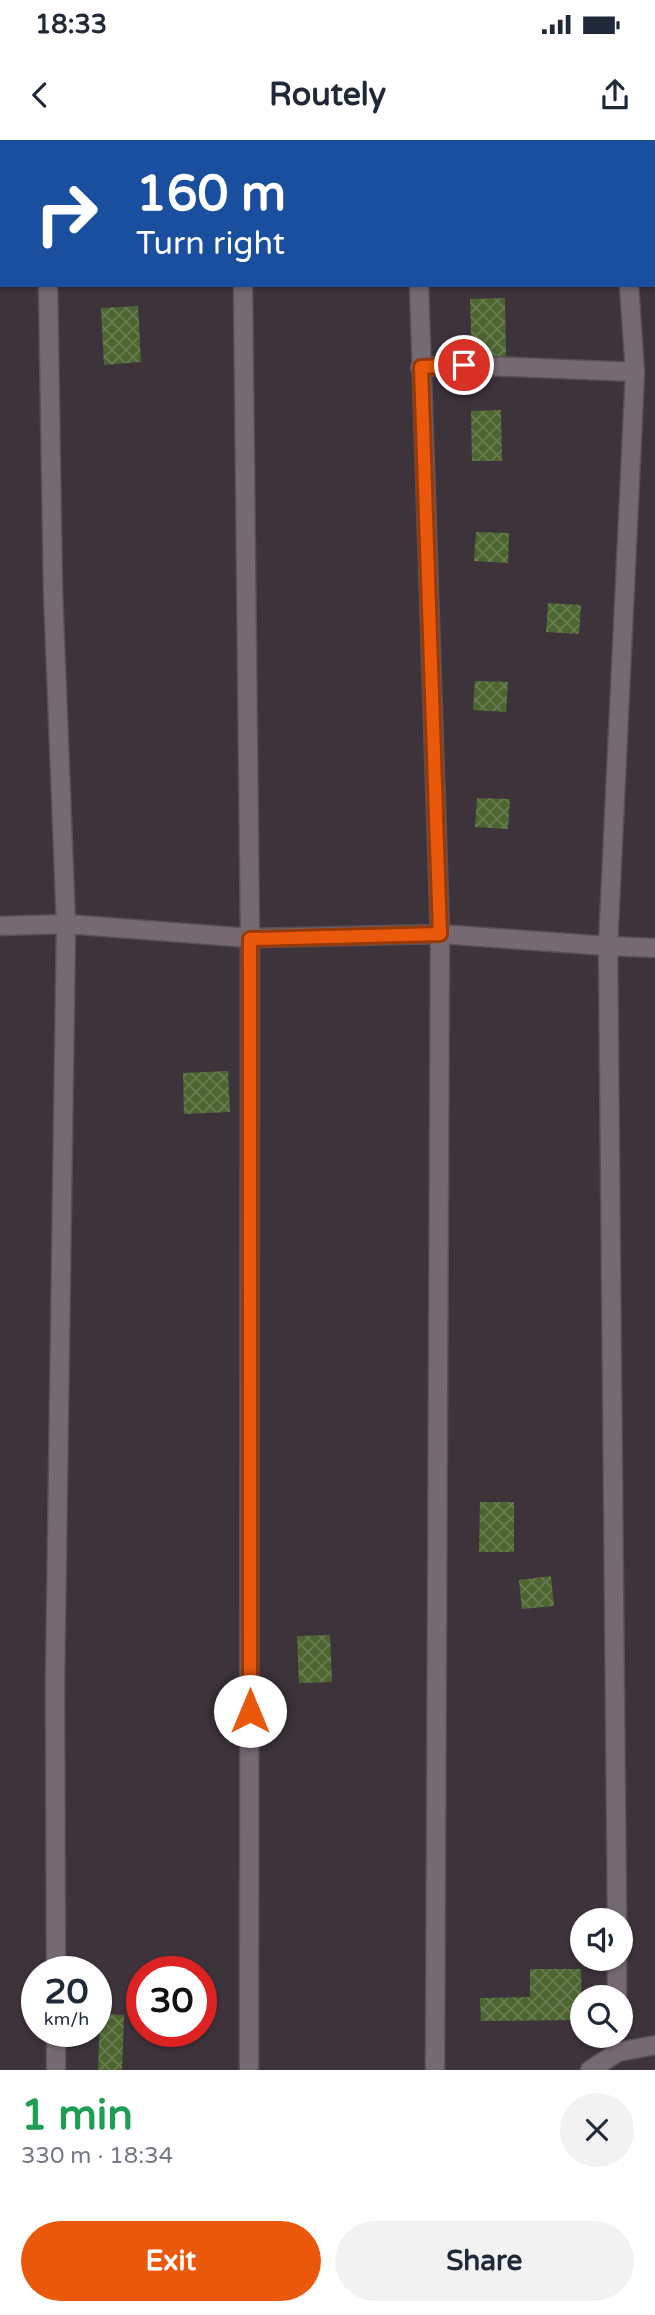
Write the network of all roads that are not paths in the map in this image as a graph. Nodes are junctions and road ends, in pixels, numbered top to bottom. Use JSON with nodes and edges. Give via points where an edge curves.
{"nodes":[{"id":1,"x":48,"y":287,"type":"edge"},
{"id":2,"x":243,"y":287,"type":"edge"},
{"id":3,"x":419,"y":287,"type":"edge"},
{"id":4,"x":629,"y":287,"type":"edge"},
{"id":5,"x":421,"y":367,"type":"junction"},
{"id":6,"x":635,"y":372,"type":"junction"},
{"id":7,"x":66,"y":924,"type":"junction"},
{"id":8,"x":0,"y":926,"type":"edge"},
{"id":9,"x":440,"y":934,"type":"junction"},
{"id":10,"x":250,"y":939,"type":"junction"},
{"id":11,"x":608,"y":947,"type":"junction"},
{"id":12,"x":655,"y":948,"type":"edge"},
{"id":13,"x":617,"y":1908,"type":"edge"},
{"id":14,"x":56,"y":1956,"type":"edge"},
{"id":15,"x":633,"y":2044,"type":"edge"},
{"id":16,"x":655,"y":2045,"type":"edge"},
{"id":17,"x":56,"y":2047,"type":"edge"},
{"id":18,"x":614,"y":2048,"type":"edge"},
{"id":19,"x":56,"y":2070,"type":"edge"},
{"id":20,"x":249,"y":2070,"type":"edge"},
{"id":21,"x":435,"y":2070,"type":"edge"},
{"id":22,"x":590,"y":2070,"type":"edge"}],
"edges":[{"from":1,"to":7,"type":"street","via":[[53,591]]},
{"from":2,"to":10,"type":"street"},
{"from":3,"to":5,"type":"street"},
{"from":4,"to":6,"type":"street"},
{"from":5,"to":6,"type":"street"},
{"from":5,"to":9,"type":"street"},
{"from":6,"to":11,"type":"street"},
{"from":7,"to":8,"type":"street"},
{"from":7,"to":10,"type":"street"},
{"from":7,"to":14,"type":"street","via":[[55,1683]]},
{"from":9,"to":10,"type":"street"},
{"from":9,"to":11,"type":"street"},
{"from":9,"to":21,"type":"street"},
{"from":10,"to":20,"type":"street"},
{"from":11,"to":12,"type":"street"},
{"from":11,"to":13,"type":"street"},
{"from":15,"to":16,"type":"street"},
{"from":17,"to":19,"type":"street"},
{"from":18,"to":22,"type":"street"}]}
